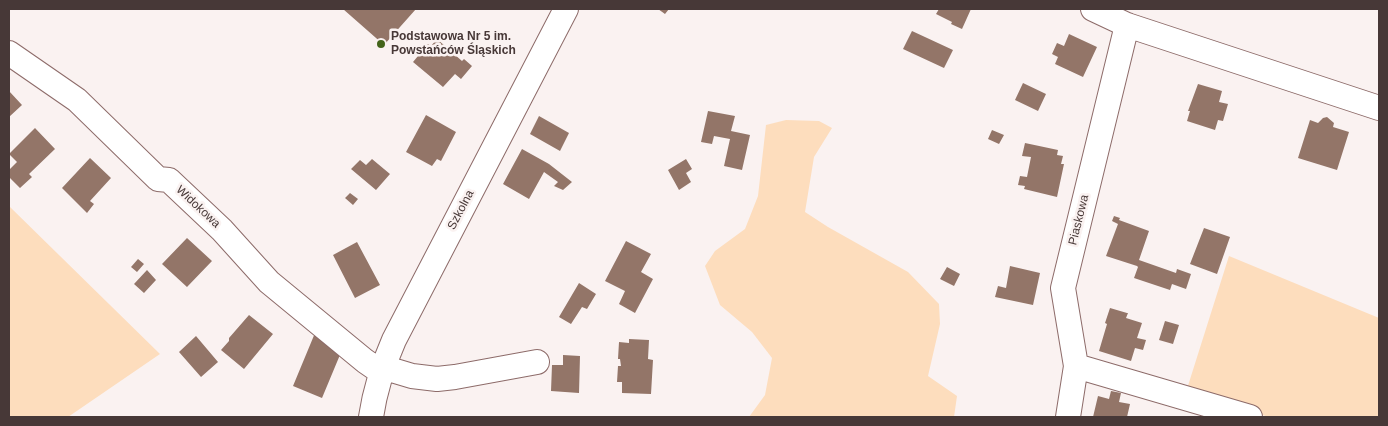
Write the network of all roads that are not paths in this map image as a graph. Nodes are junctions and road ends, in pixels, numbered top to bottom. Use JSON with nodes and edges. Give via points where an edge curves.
{"nodes":[{"id":1,"x":566,"y":9,"type":"edge"},
{"id":2,"x":1093,"y":9,"type":"edge"},
{"id":3,"x":1127,"y":25,"type":"junction"},
{"id":4,"x":9,"y":53,"type":"edge"},
{"id":5,"x":1379,"y":108,"type":"edge"},
{"id":6,"x":537,"y":362,"type":"dead end"},
{"id":7,"x":1076,"y":366,"type":"junction"},
{"id":8,"x":382,"y":370,"type":"junction"},
{"id":9,"x":371,"y":417,"type":"edge"},
{"id":10,"x":1068,"y":417,"type":"edge"},
{"id":11,"x":1250,"y":417,"type":"edge"}],
"edges":[{"from":1,"to":8,"type":"street","name":"Szkolna","via":[[394,340]]},
{"from":2,"to":3,"type":"street"},
{"from":3,"to":5,"type":"street"},
{"from":3,"to":7,"type":"street","name":"Piaskowa","via":[[1063,288]]},
{"from":4,"to":8,"type":"street","name":"Widokowa","via":[[77,100],[158,179],[169,180],[222,230],[269,282],[364,362]]},
{"from":6,"to":8,"type":"street","name":"Widokowa","via":[[437,379]]},
{"from":7,"to":10,"type":"street","name":"Piaskowa"},
{"from":7,"to":11,"type":"street"},
{"from":8,"to":9,"type":"street","name":"Szkolna"}]}
